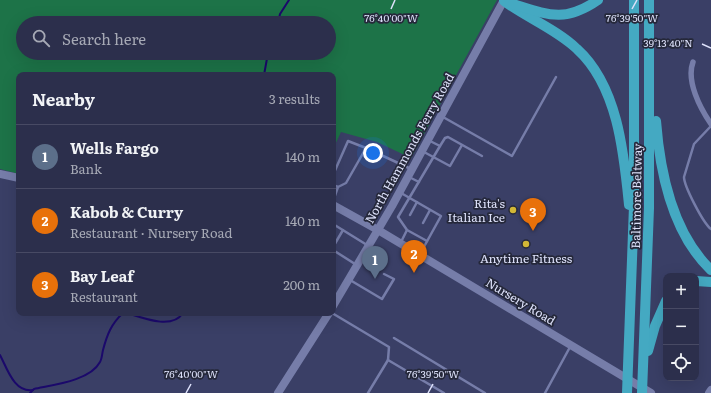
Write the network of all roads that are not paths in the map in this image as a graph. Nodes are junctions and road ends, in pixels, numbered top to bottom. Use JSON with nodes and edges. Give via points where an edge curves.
{"nodes":[{"id":1,"x":504,"y":0,"type":"edge"},
{"id":2,"x":598,"y":0,"type":"edge"},
{"id":3,"x":634,"y":0,"type":"edge"},
{"id":4,"x":649,"y":0,"type":"edge"},
{"id":5,"x":650,"y":47,"type":"junction"},
{"id":6,"x":693,"y":62,"type":"dead end"},
{"id":7,"x":556,"y":77,"type":"dead end"},
{"id":8,"x":441,"y":115,"type":"junction"},
{"id":9,"x":711,"y":125,"type":"edge"},
{"id":10,"x":428,"y":139,"type":"junction"},
{"id":11,"x":462,"y":145,"type":"junction"},
{"id":12,"x":440,"y":146,"type":"junction"},
{"id":13,"x":366,"y":148,"type":"junction"},
{"id":14,"x":422,"y":151,"type":"junction"},
{"id":15,"x":482,"y":156,"type":"dead end"},
{"id":16,"x":434,"y":158,"type":"junction"},
{"id":17,"x":336,"y":168,"type":"edge"},
{"id":18,"x":410,"y":173,"type":"junction"},
{"id":19,"x":0,"y":174,"type":"edge"},
{"id":20,"x":16,"y":177,"type":"edge"},
{"id":21,"x":419,"y":182,"type":"junction"},
{"id":22,"x":338,"y":187,"type":"joint"},
{"id":23,"x":399,"y":192,"type":"junction"},
{"id":24,"x":336,"y":193,"type":"edge"},
{"id":25,"x":409,"y":198,"type":"junction"},
{"id":26,"x":417,"y":202,"type":"junction"},
{"id":27,"x":392,"y":206,"type":"junction"},
{"id":28,"x":336,"y":207,"type":"edge"},
{"id":29,"x":430,"y":210,"type":"junction"},
{"id":30,"x":401,"y":212,"type":"junction"},
{"id":31,"x":410,"y":215,"type":"dead end"},
{"id":32,"x":406,"y":223,"type":"dead end"},
{"id":33,"x":423,"y":223,"type":"dead end"},
{"id":34,"x":336,"y":226,"type":"edge"},
{"id":35,"x":404,"y":227,"type":"junction"},
{"id":36,"x":711,"y":229,"type":"edge"},
{"id":37,"x":343,"y":230,"type":"junction"},
{"id":38,"x":378,"y":230,"type":"junction"},
{"id":39,"x":407,"y":230,"type":"junction"},
{"id":40,"x":419,"y":230,"type":"dead end"},
{"id":41,"x":416,"y":234,"type":"junction"},
{"id":42,"x":427,"y":241,"type":"junction"},
{"id":43,"x":336,"y":243,"type":"edge"},
{"id":44,"x":400,"y":243,"type":"junction"},
{"id":45,"x":369,"y":246,"type":"junction"},
{"id":46,"x":336,"y":250,"type":"edge"},
{"id":47,"x":633,"y":250,"type":"junction"},
{"id":48,"x":419,"y":255,"type":"junction"},
{"id":49,"x":359,"y":263,"type":"junction"},
{"id":50,"x":378,"y":269,"type":"dead end"},
{"id":51,"x":711,"y":270,"type":"edge"},
{"id":52,"x":384,"y":274,"type":"dead end"},
{"id":53,"x":349,"y":279,"type":"junction"},
{"id":54,"x":699,"y":281,"type":"edge"},
{"id":55,"x":711,"y":282,"type":"edge"},
{"id":56,"x":336,"y":301,"type":"edge"},
{"id":57,"x":663,"y":307,"type":"edge"},
{"id":58,"x":336,"y":315,"type":"edge"},
{"id":59,"x":327,"y":316,"type":"edge"},
{"id":60,"x":394,"y":338,"type":"dead end"},
{"id":61,"x":572,"y":345,"type":"junction"},
{"id":62,"x":388,"y":360,"type":"junction"},
{"id":63,"x":643,"y":368,"type":"junction"},
{"id":64,"x":711,"y":390,"type":"edge"},
{"id":65,"x":278,"y":393,"type":"edge"},
{"id":66,"x":368,"y":393,"type":"edge"},
{"id":67,"x":444,"y":393,"type":"edge"},
{"id":68,"x":485,"y":393,"type":"edge"},
{"id":69,"x":545,"y":393,"type":"edge"},
{"id":70,"x":627,"y":393,"type":"edge"},
{"id":71,"x":642,"y":393,"type":"edge"},
{"id":72,"x":651,"y":393,"type":"edge"},
{"id":73,"x":709,"y":393,"type":"edge"}],
"edges":[{"from":1,"to":2,"type":"highway","via":[[537,12],[561,15],[586,8]]},
{"from":1,"to":8,"type":"main road","name":"North Hammonds Ferry Road"},
{"from":1,"to":47,"type":"highway","via":[[570,43],[589,62],[598,77],[607,96],[624,155]]},
{"from":3,"to":47,"type":"highway","name":"Baltimore Beltway"},
{"from":4,"to":5,"type":"highway","name":"Baltimore Beltway"},
{"from":5,"to":51,"type":"highway","via":[[657,135],[663,172],[680,226],[693,251]]},
{"from":5,"to":63,"type":"highway","name":"Baltimore Beltway","via":[[649,208]]},
{"from":6,"to":9,"type":"street","via":[[690,69],[691,81]]},
{"from":7,"to":8,"type":"lane","via":[[512,156]]},
{"from":8,"to":10,"type":"main road","name":"North Hammonds Ferry Road"},
{"from":9,"to":36,"type":"lane","via":[[694,144],[684,177],[684,183],[699,213]]},
{"from":10,"to":12,"type":"lane"},
{"from":10,"to":14,"type":"main road","name":"North Hammonds Ferry Road"},
{"from":11,"to":12,"type":"lane","via":[[447,136]]},
{"from":11,"to":15,"type":"lane"},
{"from":11,"to":16,"type":"lane","via":[[450,166]]},
{"from":12,"to":16,"type":"lane"},
{"from":13,"to":17,"type":"lane","via":[[348,141]]},
{"from":13,"to":18,"type":"lane"},
{"from":13,"to":22,"type":"lane","via":[[346,183]]},
{"from":14,"to":16,"type":"lane"},
{"from":14,"to":18,"type":"main road","name":"North Hammonds Ferry Road"},
{"from":16,"to":21,"type":"lane"},
{"from":18,"to":21,"type":"lane"},
{"from":18,"to":23,"type":"main road","name":"North Hammonds Ferry Road"},
{"from":19,"to":20,"type":"main road"},
{"from":21,"to":25,"type":"lane"},
{"from":22,"to":24,"type":"lane"},
{"from":23,"to":25,"type":"lane"},
{"from":23,"to":27,"type":"main road","name":"North Hammonds Ferry Road"},
{"from":25,"to":26,"type":"lane"},
{"from":25,"to":30,"type":"lane"},
{"from":26,"to":29,"type":"lane"},
{"from":26,"to":31,"type":"lane"},
{"from":27,"to":30,"type":"lane"},
{"from":27,"to":38,"type":"main road","name":"North Hammonds Ferry Road"},
{"from":28,"to":38,"type":"main road","name":"Nursery Road"},
{"from":29,"to":33,"type":"lane"},
{"from":29,"to":42,"type":"lane","via":[[441,216]]},
{"from":30,"to":35,"type":"lane","via":[[398,217]]},
{"from":32,"to":35,"type":"lane"},
{"from":34,"to":37,"type":"lane"},
{"from":35,"to":39,"type":"lane"},
{"from":37,"to":43,"type":"lane"},
{"from":37,"to":45,"type":"lane"},
{"from":38,"to":44,"type":"main road","name":"Nursery Road"},
{"from":38,"to":45,"type":"main road","name":"North Hammonds Ferry Road"},
{"from":39,"to":41,"type":"lane"},
{"from":39,"to":44,"type":"lane"},
{"from":40,"to":41,"type":"lane"},
{"from":41,"to":42,"type":"lane"},
{"from":42,"to":48,"type":"lane"},
{"from":44,"to":48,"type":"main road","name":"Nursery Road"},
{"from":45,"to":49,"type":"main road","name":"North Hammonds Ferry Road"},
{"from":46,"to":49,"type":"lane"},
{"from":47,"to":70,"type":"highway","name":"Baltimore Beltway"},
{"from":48,"to":61,"type":"main road","name":"Nursery Road"},
{"from":49,"to":50,"type":"lane"},
{"from":49,"to":53,"type":"main road","name":"North Hammonds Ferry Road"},
{"from":52,"to":53,"type":"lane","via":[[394,279],[382,299]]},
{"from":53,"to":56,"type":"main road","name":"North Hammonds Ferry Road"},
{"from":54,"to":55,"type":"highway"},
{"from":57,"to":63,"type":"highway","via":[[654,326]]},
{"from":58,"to":62,"type":"lane","via":[[389,347]]},
{"from":59,"to":65,"type":"main road"},
{"from":60,"to":68,"type":"lane"},
{"from":61,"to":69,"type":"lane"},
{"from":61,"to":72,"type":"main road","name":"Nursery Road"},
{"from":62,"to":66,"type":"lane"},
{"from":62,"to":67,"type":"lane"},
{"from":63,"to":71,"type":"highway","name":"Baltimore Beltway"},
{"from":64,"to":73,"type":"main road"}]}
